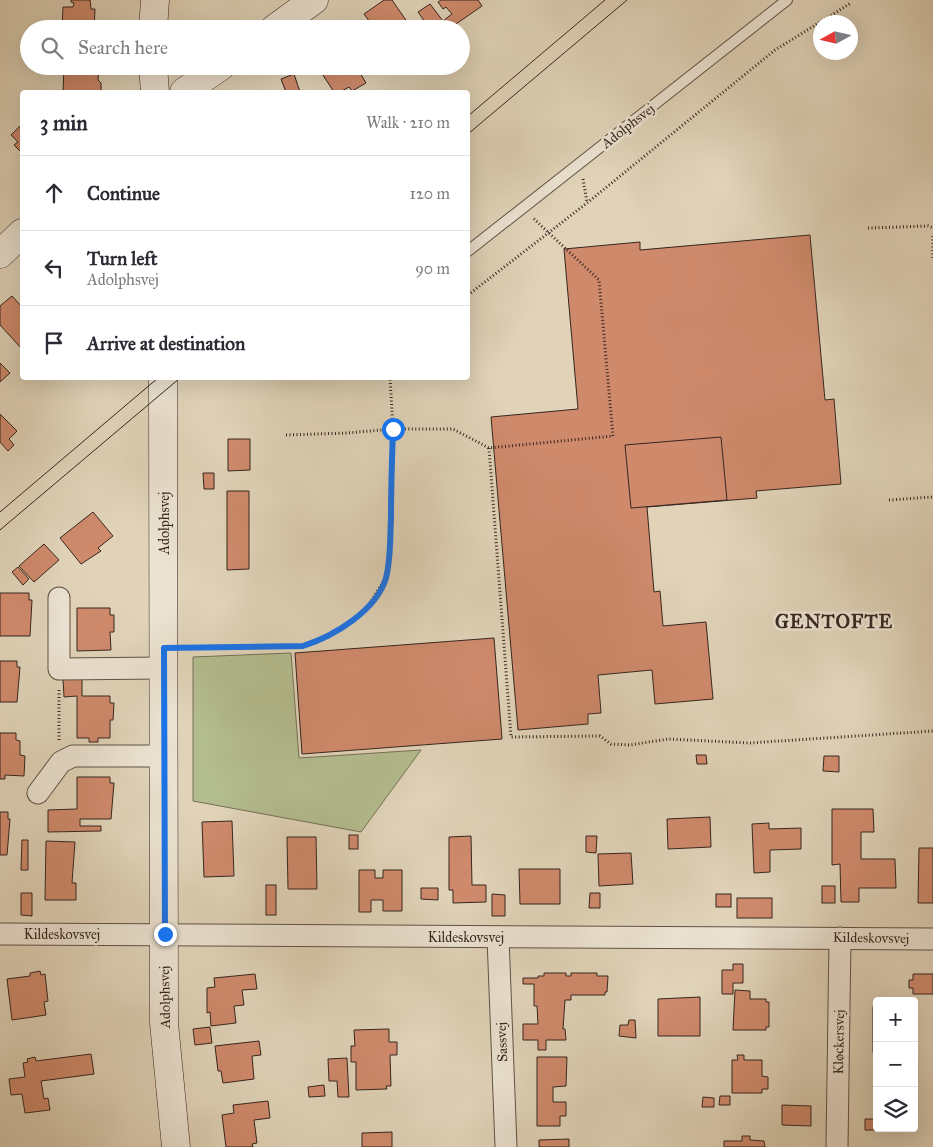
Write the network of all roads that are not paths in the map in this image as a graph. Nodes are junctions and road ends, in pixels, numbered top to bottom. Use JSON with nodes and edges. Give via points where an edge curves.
{"nodes":[{"id":1,"x":154,"y":0,"type":"edge"},
{"id":2,"x":314,"y":0,"type":"edge"},
{"id":3,"x":787,"y":0,"type":"edge"},
{"id":4,"x":153,"y":20,"type":"edge"},
{"id":5,"x":286,"y":20,"type":"edge"},
{"id":6,"x":154,"y":75,"type":"edge"},
{"id":7,"x":208,"y":75,"type":"edge"},
{"id":8,"x":156,"y":90,"type":"edge"},
{"id":9,"x":187,"y":90,"type":"edge"},
{"id":10,"x":20,"y":235,"type":"edge"},
{"id":11,"x":470,"y":250,"type":"edge"},
{"id":12,"x":0,"y":254,"type":"edge"},
{"id":13,"x":163,"y":380,"type":"edge"},
{"id":14,"x":59,"y":598,"type":"dead end"},
{"id":15,"x":164,"y":658,"type":"junction"},
{"id":16,"x":164,"y":756,"type":"junction"},
{"id":17,"x":38,"y":793,"type":"dead end"},
{"id":18,"x":0,"y":934,"type":"edge"},
{"id":19,"x":165,"y":934,"type":"junction"},
{"id":20,"x":498,"y":937,"type":"junction"},
{"id":21,"x":840,"y":938,"type":"junction"},
{"id":22,"x":933,"y":939,"type":"edge"},
{"id":23,"x":176,"y":1147,"type":"edge"},
{"id":24,"x":506,"y":1147,"type":"edge"},
{"id":25,"x":836,"y":1147,"type":"edge"}],
"edges":[{"from":1,"to":4,"type":"street"},
{"from":2,"to":5,"type":"street"},
{"from":3,"to":11,"type":"lane","name":"Adolphsvej"},
{"from":6,"to":8,"type":"street"},
{"from":7,"to":9,"type":"street"},
{"from":10,"to":12,"type":"street"},
{"from":13,"to":15,"type":"street","name":"Adolphsvej"},
{"from":14,"to":15,"type":"street","via":[[59,668]]},
{"from":15,"to":16,"type":"street","name":"Adolphsvej"},
{"from":16,"to":17,"type":"street","via":[[73,756],[61,762]]},
{"from":16,"to":19,"type":"street","name":"Adolphsvej"},
{"from":18,"to":19,"type":"street","name":"Kildeskovsvej"},
{"from":19,"to":20,"type":"street","name":"Kildeskovsvej"},
{"from":19,"to":23,"type":"street","name":"Adolphsvej","via":[[164,1023]]},
{"from":20,"to":21,"type":"street","name":"Kildeskovsvej"},
{"from":20,"to":24,"type":"street","name":"Sassvej"},
{"from":21,"to":22,"type":"street","name":"Kildeskovsvej"},
{"from":21,"to":25,"type":"street","name":"Kløckersvej"}]}
